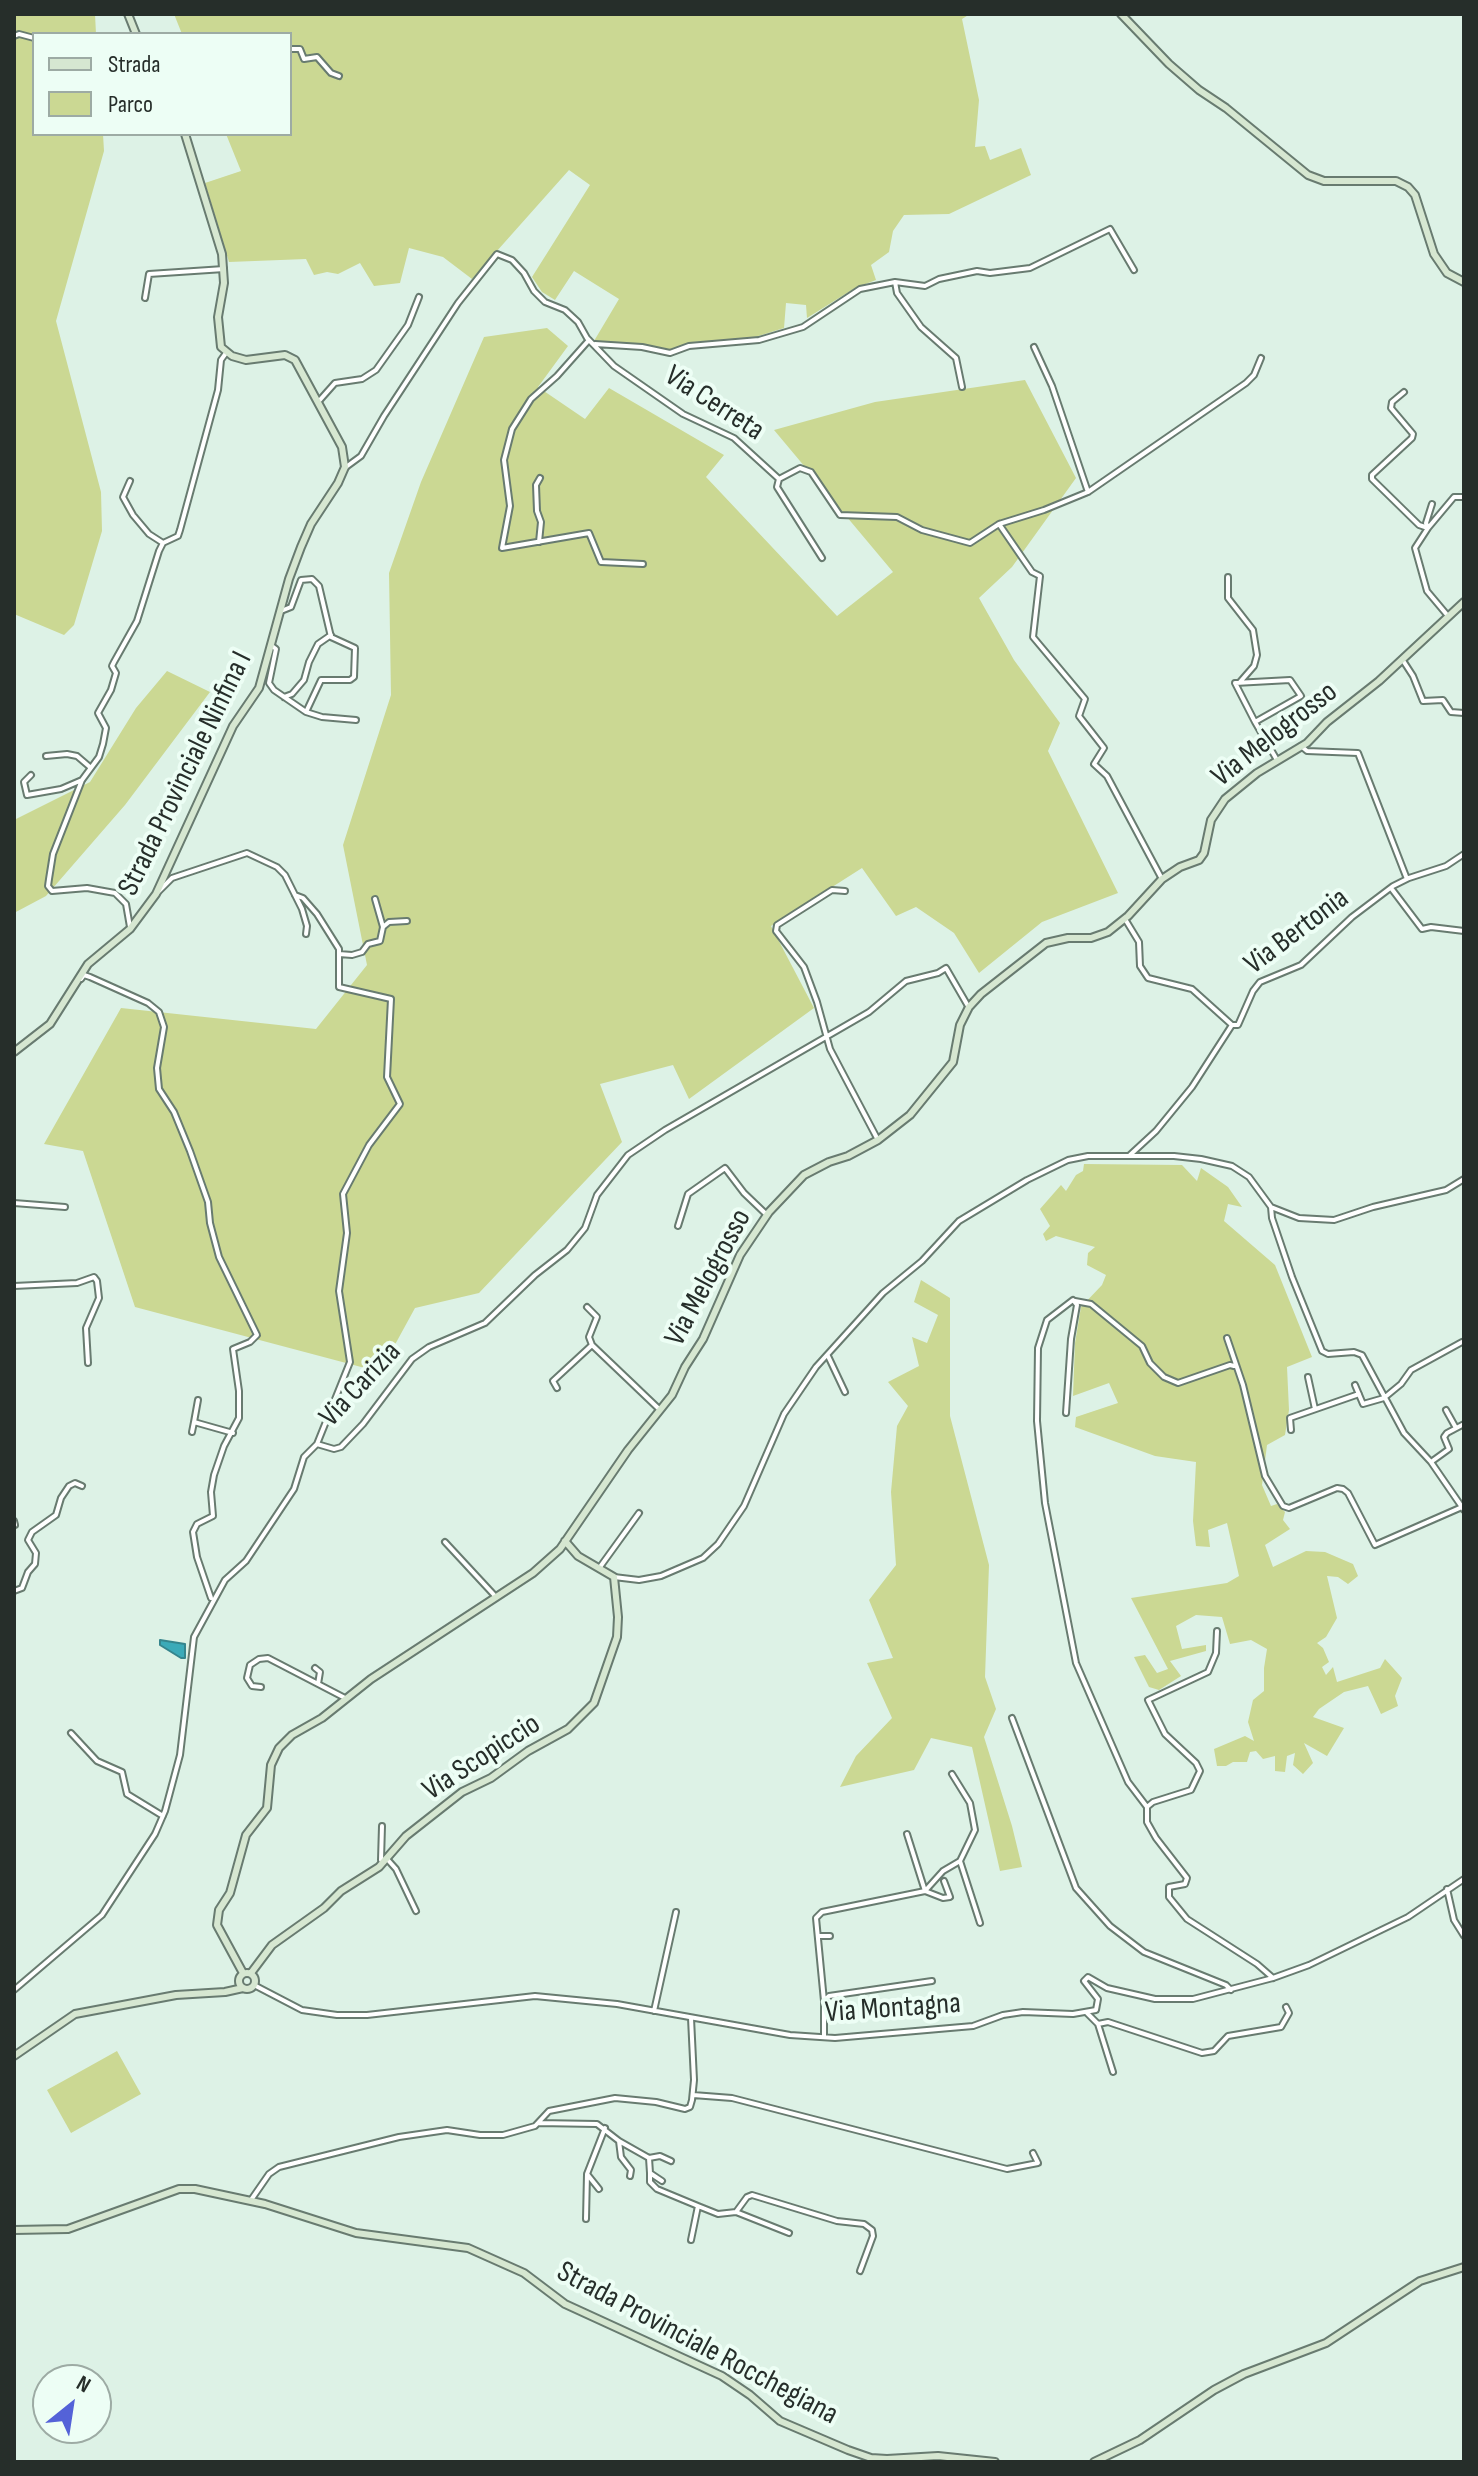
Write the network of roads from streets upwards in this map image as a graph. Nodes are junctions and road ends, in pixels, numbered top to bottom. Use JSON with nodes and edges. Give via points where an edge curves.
{"nodes":[{"id":1,"x":1121,"y":14,"type":"edge"},
{"id":2,"x":292,"y":49,"type":"edge"},
{"id":3,"x":339,"y":76,"type":"dead end"},
{"id":4,"x":186,"y":136,"type":"edge"},
{"id":5,"x":224,"y":269,"type":"junction"},
{"id":6,"x":1134,"y":270,"type":"dead end"},
{"id":7,"x":895,"y":282,"type":"junction"},
{"id":8,"x":1464,"y":282,"type":"edge"},
{"id":9,"x":419,"y":297,"type":"dead end"},
{"id":10,"x":145,"y":298,"type":"dead end"},
{"id":11,"x":590,"y":342,"type":"junction"},
{"id":12,"x":1034,"y":347,"type":"dead end"},
{"id":13,"x":226,"y":353,"type":"junction"},
{"id":14,"x":1261,"y":358,"type":"dead end"},
{"id":15,"x":962,"y":387,"type":"dead end"},
{"id":16,"x":1404,"y":392,"type":"dead end"},
{"id":17,"x":319,"y":401,"type":"junction"},
{"id":18,"x":345,"y":467,"type":"junction"},
{"id":19,"x":540,"y":478,"type":"dead end"},
{"id":20,"x":779,"y":479,"type":"junction"},
{"id":21,"x":130,"y":481,"type":"dead end"},
{"id":22,"x":1088,"y":492,"type":"junction"},
{"id":23,"x":1464,"y":497,"type":"edge"},
{"id":24,"x":1432,"y":504,"type":"dead end"},
{"id":25,"x":999,"y":524,"type":"junction"},
{"id":26,"x":1428,"y":528,"type":"junction"},
{"id":27,"x":539,"y":542,"type":"junction"},
{"id":28,"x":163,"y":543,"type":"junction"},
{"id":29,"x":822,"y":558,"type":"dead end"},
{"id":30,"x":643,"y":564,"type":"dead end"},
{"id":31,"x":1228,"y":577,"type":"dead end"},
{"id":32,"x":1464,"y":602,"type":"edge"},
{"id":33,"x":281,"y":611,"type":"junction"},
{"id":34,"x":1448,"y":616,"type":"junction"},
{"id":35,"x":331,"y":635,"type":"junction"},
{"id":36,"x":272,"y":646,"type":"junction"},
{"id":37,"x":1402,"y":659,"type":"junction"},
{"id":38,"x":1240,"y":682,"type":"junction"},
{"id":39,"x":284,"y":697,"type":"junction"},
{"id":40,"x":306,"y":712,"type":"junction"},
{"id":41,"x":1464,"y":713,"type":"edge"},
{"id":42,"x":356,"y":720,"type":"dead end"},
{"id":43,"x":1255,"y":722,"type":"junction"},
{"id":44,"x":1301,"y":746,"type":"junction"},
{"id":45,"x":46,"y":756,"type":"dead end"},
{"id":46,"x":1277,"y":760,"type":"junction"},
{"id":47,"x":91,"y":768,"type":"junction"},
{"id":48,"x":31,"y":775,"type":"dead end"},
{"id":49,"x":82,"y":780,"type":"junction"},
{"id":50,"x":1464,"y":854,"type":"edge"},
{"id":51,"x":1162,"y":879,"type":"junction"},
{"id":52,"x":1407,"y":879,"type":"junction"},
{"id":53,"x":1391,"y":888,"type":"junction"},
{"id":54,"x":845,"y":891,"type":"dead end"},
{"id":55,"x":156,"y":894,"type":"junction"},
{"id":56,"x":295,"y":895,"type":"junction"},
{"id":57,"x":375,"y":899,"type":"dead end"},
{"id":58,"x":1125,"y":919,"type":"junction"},
{"id":59,"x":407,"y":921,"type":"dead end"},
{"id":60,"x":383,"y":927,"type":"junction"},
{"id":61,"x":130,"y":929,"type":"junction"},
{"id":62,"x":1464,"y":931,"type":"edge"},
{"id":63,"x":306,"y":934,"type":"dead end"},
{"id":64,"x":339,"y":954,"type":"junction"},
{"id":65,"x":78,"y":978,"type":"junction"},
{"id":66,"x":969,"y":1007,"type":"junction"},
{"id":67,"x":1232,"y":1025,"type":"junction"},
{"id":68,"x":825,"y":1037,"type":"junction"},
{"id":69,"x":14,"y":1052,"type":"edge"},
{"id":70,"x":878,"y":1140,"type":"junction"},
{"id":71,"x":1130,"y":1155,"type":"junction"},
{"id":72,"x":1464,"y":1179,"type":"edge"},
{"id":73,"x":14,"y":1203,"type":"edge"},
{"id":74,"x":65,"y":1207,"type":"dead end"},
{"id":75,"x":1271,"y":1207,"type":"junction"},
{"id":76,"x":767,"y":1215,"type":"junction"},
{"id":77,"x":678,"y":1226,"type":"dead end"},
{"id":78,"x":14,"y":1286,"type":"edge"},
{"id":79,"x":1073,"y":1300,"type":"junction"},
{"id":80,"x":587,"y":1307,"type":"dead end"},
{"id":81,"x":1227,"y":1338,"type":"dead end"},
{"id":82,"x":1462,"y":1342,"type":"dead end"},
{"id":83,"x":592,"y":1345,"type":"junction"},
{"id":84,"x":828,"y":1356,"type":"junction"},
{"id":85,"x":88,"y":1363,"type":"dead end"},
{"id":86,"x":1236,"y":1367,"type":"junction"},
{"id":87,"x":1308,"y":1377,"type":"dead end"},
{"id":88,"x":1355,"y":1385,"type":"dead end"},
{"id":89,"x":557,"y":1388,"type":"dead end"},
{"id":90,"x":845,"y":1392,"type":"dead end"},
{"id":91,"x":1359,"y":1394,"type":"junction"},
{"id":92,"x":1384,"y":1398,"type":"junction"},
{"id":93,"x":198,"y":1400,"type":"dead end"},
{"id":94,"x":1315,"y":1409,"type":"junction"},
{"id":95,"x":1446,"y":1410,"type":"dead end"},
{"id":96,"x":661,"y":1411,"type":"junction"},
{"id":97,"x":1066,"y":1413,"type":"dead end"},
{"id":98,"x":194,"y":1422,"type":"junction"},
{"id":99,"x":1464,"y":1424,"type":"edge"},
{"id":100,"x":1456,"y":1428,"type":"junction"},
{"id":101,"x":1291,"y":1430,"type":"dead end"},
{"id":102,"x":192,"y":1432,"type":"dead end"},
{"id":103,"x":233,"y":1433,"type":"junction"},
{"id":104,"x":317,"y":1444,"type":"junction"},
{"id":105,"x":1431,"y":1462,"type":"junction"},
{"id":106,"x":82,"y":1486,"type":"dead end"},
{"id":107,"x":1463,"y":1508,"type":"edge"},
{"id":108,"x":639,"y":1513,"type":"dead end"},
{"id":109,"x":565,"y":1541,"type":"junction"},
{"id":110,"x":445,"y":1542,"type":"dead end"},
{"id":111,"x":598,"y":1569,"type":"junction"},
{"id":112,"x":614,"y":1577,"type":"junction"},
{"id":113,"x":14,"y":1591,"type":"edge"},
{"id":114,"x":496,"y":1597,"type":"junction"},
{"id":115,"x":212,"y":1601,"type":"junction"},
{"id":116,"x":1217,"y":1631,"type":"dead end"},
{"id":117,"x":315,"y":1668,"type":"dead end"},
{"id":118,"x":318,"y":1684,"type":"junction"},
{"id":119,"x":261,"y":1687,"type":"dead end"},
{"id":120,"x":348,"y":1699,"type":"junction"},
{"id":121,"x":1012,"y":1718,"type":"dead end"},
{"id":122,"x":71,"y":1733,"type":"dead end"},
{"id":123,"x":952,"y":1774,"type":"dead end"},
{"id":124,"x":1147,"y":1807,"type":"junction"},
{"id":125,"x":163,"y":1816,"type":"junction"},
{"id":126,"x":382,"y":1826,"type":"dead end"},
{"id":127,"x":907,"y":1834,"type":"dead end"},
{"id":128,"x":385,"y":1861,"type":"junction"},
{"id":129,"x":960,"y":1861,"type":"junction"},
{"id":130,"x":1464,"y":1879,"type":"edge"},
{"id":131,"x":944,"y":1881,"type":"dead end"},
{"id":132,"x":1447,"y":1889,"type":"junction"},
{"id":133,"x":925,"y":1891,"type":"junction"},
{"id":134,"x":416,"y":1911,"type":"dead end"},
{"id":135,"x":676,"y":1912,"type":"dead end"},
{"id":136,"x":980,"y":1923,"type":"dead end"},
{"id":137,"x":818,"y":1936,"type":"junction"},
{"id":138,"x":830,"y":1936,"type":"dead end"},
{"id":139,"x":1464,"y":1936,"type":"edge"},
{"id":140,"x":247,"y":1973,"type":"junction"},
{"id":141,"x":1078,"y":1978,"type":"dead end"},
{"id":142,"x":1273,"y":1978,"type":"junction"},
{"id":143,"x":932,"y":1981,"type":"dead end"},
{"id":144,"x":1084,"y":1981,"type":"junction"},
{"id":145,"x":254,"y":1985,"type":"junction"},
{"id":146,"x":243,"y":1988,"type":"junction"},
{"id":147,"x":14,"y":1990,"type":"edge"},
{"id":148,"x":1231,"y":1990,"type":"junction"},
{"id":149,"x":824,"y":2001,"type":"junction"},
{"id":150,"x":1286,"y":2007,"type":"dead end"},
{"id":151,"x":654,"y":2011,"type":"junction"},
{"id":152,"x":1087,"y":2013,"type":"junction"},
{"id":153,"x":691,"y":2018,"type":"junction"},
{"id":154,"x":1098,"y":2024,"type":"junction"},
{"id":155,"x":824,"y":2037,"type":"junction"},
{"id":156,"x":14,"y":2056,"type":"edge"},
{"id":157,"x":1113,"y":2072,"type":"dead end"},
{"id":158,"x":693,"y":2095,"type":"junction"},
{"id":159,"x":538,"y":2123,"type":"junction"},
{"id":160,"x":605,"y":2128,"type":"junction"},
{"id":161,"x":619,"y":2141,"type":"junction"},
{"id":162,"x":1033,"y":2153,"type":"dead end"},
{"id":163,"x":649,"y":2158,"type":"junction"},
{"id":164,"x":671,"y":2161,"type":"dead end"},
{"id":165,"x":650,"y":2173,"type":"junction"},
{"id":166,"x":587,"y":2174,"type":"junction"},
{"id":167,"x":630,"y":2176,"type":"dead end"},
{"id":168,"x":662,"y":2181,"type":"dead end"},
{"id":169,"x":599,"y":2189,"type":"dead end"},
{"id":170,"x":251,"y":2200,"type":"junction"},
{"id":171,"x":698,"y":2206,"type":"junction"},
{"id":172,"x":736,"y":2212,"type":"junction"},
{"id":173,"x":586,"y":2219,"type":"dead end"},
{"id":174,"x":14,"y":2230,"type":"edge"},
{"id":175,"x":789,"y":2233,"type":"dead end"},
{"id":176,"x":691,"y":2240,"type":"dead end"},
{"id":177,"x":1464,"y":2267,"type":"edge"},
{"id":178,"x":860,"y":2271,"type":"dead end"},
{"id":179,"x":995,"y":2462,"type":"edge"},
{"id":180,"x":1094,"y":2462,"type":"edge"}],
"edges":[{"from":1,"to":8,"type":"street","via":[[1199,90],[1308,175],[1324,181],[1396,181],[1408,187],[1434,254],[1447,273]]},
{"from":2,"to":3,"type":"street","via":[[300,49],[304,59],[317,57]]},
{"from":4,"to":5,"type":"street"},
{"from":5,"to":10,"type":"street","via":[[149,274]]},
{"from":5,"to":13,"type":"street","via":[[218,317]]},
{"from":6,"to":7,"type":"street","via":[[1110,229],[1014,272],[977,271],[925,286]]},
{"from":7,"to":11,"type":"street","via":[[860,289],[803,327],[759,340],[689,346],[670,353]]},
{"from":7,"to":15,"type":"street","via":[[921,327],[956,358]]},
{"from":9,"to":17,"type":"street","via":[[408,325],[376,370],[362,379],[335,383]]},
{"from":11,"to":18,"type":"street","name":"Via Cerreta","via":[[578,322],[545,302],[512,260],[497,254],[442,324],[361,456]]},
{"from":11,"to":20,"type":"street","name":"Via Cerreta","via":[[614,366],[683,414],[734,438]]},
{"from":11,"to":27,"type":"street","via":[[531,399],[512,429],[504,460],[510,506],[502,548]]},
{"from":12,"to":22,"type":"street"},
{"from":13,"to":17,"type":"street","via":[[252,360],[292,357]]},
{"from":13,"to":28,"type":"street","via":[[180,530]]},
{"from":14,"to":22,"type":"street","via":[[1246,383]]},
{"from":16,"to":26,"type":"street","via":[[1391,408],[1412,438],[1372,479]]},
{"from":17,"to":18,"type":"street","via":[[342,447]]},
{"from":18,"to":33,"type":"street","name":"Strada Provinciale Ninfina I","via":[[308,530]]},
{"from":19,"to":27,"type":"street"},
{"from":20,"to":25,"type":"street","name":"Via Cerreta","via":[[800,468],[811,472],[840,515],[897,517],[970,543]]},
{"from":20,"to":29,"type":"street","via":[[777,487]]},
{"from":21,"to":28,"type":"street","via":[[123,492],[125,502],[149,534]]},
{"from":22,"to":25,"type":"street"},
{"from":23,"to":26,"type":"street","via":[[1454,497]]},
{"from":24,"to":26,"type":"street"},
{"from":25,"to":51,"type":"street","via":[[1040,576],[1033,637],[1085,699],[1079,716],[1104,748],[1094,764],[1107,776]]},
{"from":26,"to":34,"type":"street","via":[[1415,548],[1427,591]]},
{"from":27,"to":30,"type":"street","via":[[589,533],[601,562]]},
{"from":28,"to":47,"type":"street","via":[[137,621],[112,666],[116,673],[111,690],[98,713],[106,728],[103,744]]},
{"from":31,"to":38,"type":"street","via":[[1228,598],[1253,630],[1257,655]]},
{"from":32,"to":34,"type":"street","name":"Via Melogrosso"},
{"from":33,"to":35,"type":"street","via":[[291,607],[301,580],[312,579],[319,586]]},
{"from":33,"to":36,"type":"street","name":"Strada Provinciale Ninfina I"},
{"from":34,"to":37,"type":"street","name":"Via Melogrosso"},
{"from":35,"to":39,"type":"street","via":[[318,644],[304,680]]},
{"from":35,"to":40,"type":"street","via":[[355,648],[354,677],[321,680]]},
{"from":36,"to":39,"type":"street","via":[[276,649],[269,683]]},
{"from":36,"to":55,"type":"street","name":"Strada Provinciale Ninfina I","via":[[259,688],[233,726]]},
{"from":37,"to":41,"type":"street","via":[[1423,701],[1443,700],[1451,712]]},
{"from":37,"to":44,"type":"street","name":"Via Melogrosso"},
{"from":38,"to":43,"type":"street","via":[[1235,683]]},
{"from":38,"to":43,"type":"street","via":[[1290,680],[1301,696]]},
{"from":39,"to":40,"type":"street"},
{"from":40,"to":42,"type":"street"},
{"from":43,"to":46,"type":"street"},
{"from":44,"to":46,"type":"street","name":"Via Melogrosso"},
{"from":44,"to":52,"type":"street","via":[[1307,751],[1358,753]]},
{"from":45,"to":47,"type":"street","via":[[77,756]]},
{"from":46,"to":51,"type":"street","name":"Via Melogrosso","via":[[1225,799],[1211,820],[1199,860]]},
{"from":47,"to":49,"type":"street"},
{"from":48,"to":49,"type":"street","via":[[24,782],[27,795]]},
{"from":49,"to":61,"type":"street","via":[[53,854],[48,886],[52,891],[87,888],[115,893],[126,904]]},
{"from":50,"to":52,"type":"street","name":"Via Bertonia"},
{"from":51,"to":58,"type":"street","name":"Via Melogrosso"},
{"from":52,"to":53,"type":"street","name":"Via Bertonia"},
{"from":53,"to":62,"type":"street","via":[[1422,929]]},
{"from":53,"to":67,"type":"street","name":"Via Bertonia","via":[[1301,965],[1260,982],[1238,1025]]},
{"from":54,"to":68,"type":"street","via":[[832,890],[777,925],[776,931],[804,967]]},
{"from":55,"to":56,"type":"street","via":[[172,878],[247,853],[277,867]]},
{"from":55,"to":61,"type":"street","name":"Strada Provinciale Ninfina I"},
{"from":56,"to":63,"type":"street"},
{"from":56,"to":64,"type":"street","via":[[329,929]]},
{"from":57,"to":60,"type":"street"},
{"from":58,"to":66,"type":"street","name":"Via Melogrosso","via":[[1091,938],[1039,947]]},
{"from":58,"to":67,"type":"street","via":[[1139,942],[1140,966],[1148,978],[1192,989]]},
{"from":59,"to":60,"type":"street"},
{"from":60,"to":64,"type":"street","via":[[380,941],[362,952]]},
{"from":61,"to":65,"type":"street","name":"Strada Provinciale Ninfina I"},
{"from":64,"to":104,"type":"street","via":[[339,987],[391,999],[387,1077],[400,1104],[369,1145],[343,1194],[347,1233],[339,1291],[350,1362]]},
{"from":65,"to":69,"type":"street","name":"Strada Provinciale Ninfina I","via":[[50,1024]]},
{"from":65,"to":103,"type":"street","via":[[88,976],[148,1003],[164,1025],[159,1089],[191,1152],[219,1257],[257,1335],[233,1349],[239,1418]]},
{"from":66,"to":68,"type":"street","name":"Via Carizia","via":[[946,968],[906,981],[869,1012]]},
{"from":66,"to":70,"type":"street","name":"Via Melogrosso","via":[[953,1062],[910,1115]]},
{"from":67,"to":71,"type":"street","name":"Via Bertonia","via":[[1185,1096]]},
{"from":68,"to":70,"type":"street"},
{"from":68,"to":104,"type":"street","name":"Via Carizia","via":[[628,1155],[597,1195],[585,1228],[567,1250],[485,1323],[412,1359],[341,1447]]},
{"from":70,"to":76,"type":"street","name":"Via Melogrosso","via":[[804,1175]]},
{"from":71,"to":75,"type":"street","via":[[1232,1166],[1249,1177]]},
{"from":71,"to":84,"type":"street","via":[[1068,1160],[959,1221],[883,1293]]},
{"from":72,"to":75,"type":"street","via":[[1446,1190],[1334,1220],[1299,1218]]},
{"from":73,"to":74,"type":"street"},
{"from":75,"to":92,"type":"street","via":[[1317,1343],[1328,1354],[1362,1355]]},
{"from":76,"to":77,"type":"street","via":[[725,1168],[688,1194]]},
{"from":76,"to":96,"type":"street","name":"Via Melogrosso","via":[[740,1255],[703,1339]]},
{"from":78,"to":85,"type":"street","via":[[77,1283],[94,1277],[99,1298],[86,1328]]},
{"from":79,"to":86,"type":"street","via":[[1091,1304],[1142,1346],[1164,1377],[1178,1383]]},
{"from":79,"to":97,"type":"street","via":[[1077,1305]]},
{"from":79,"to":124,"type":"street","via":[[1047,1320],[1038,1348],[1037,1421],[1045,1503],[1076,1663],[1128,1782]]},
{"from":80,"to":83,"type":"street","via":[[597,1317],[589,1337]]},
{"from":81,"to":86,"type":"street"},
{"from":82,"to":92,"type":"street","via":[[1411,1370]]},
{"from":83,"to":89,"type":"street","via":[[553,1381]]},
{"from":83,"to":96,"type":"street"},
{"from":84,"to":90,"type":"street"},
{"from":84,"to":112,"type":"street","via":[[784,1414],[744,1506],[718,1544],[703,1558],[661,1576]]},
{"from":86,"to":107,"type":"street","via":[[1265,1476],[1283,1506],[1343,1489],[1375,1545]]},
{"from":87,"to":94,"type":"street"},
{"from":88,"to":91,"type":"street"},
{"from":91,"to":92,"type":"street","via":[[1363,1404]]},
{"from":91,"to":94,"type":"street"},
{"from":92,"to":105,"type":"street","via":[[1404,1433]]},
{"from":93,"to":98,"type":"street"},
{"from":94,"to":101,"type":"street","via":[[1290,1418]]},
{"from":95,"to":100,"type":"street"},
{"from":96,"to":109,"type":"street","name":"Via Melogrosso"},
{"from":98,"to":102,"type":"street"},
{"from":98,"to":103,"type":"street"},
{"from":99,"to":100,"type":"street"},
{"from":100,"to":105,"type":"street","via":[[1444,1437],[1449,1449]]},
{"from":103,"to":115,"type":"street","via":[[214,1475],[213,1516],[193,1532]]},
{"from":104,"to":115,"type":"street","name":"Via Carizia","via":[[304,1457],[294,1489],[246,1561]]},
{"from":105,"to":107,"type":"street"},
{"from":106,"to":113,"type":"street","via":[[71,1484],[56,1515],[32,1532],[28,1540],[36,1553],[35,1564],[22,1588]]},
{"from":108,"to":111,"type":"street"},
{"from":109,"to":111,"type":"street"},
{"from":109,"to":114,"type":"street","name":"Via Melogrosso","via":[[547,1562]]},
{"from":110,"to":114,"type":"street"},
{"from":111,"to":112,"type":"street"},
{"from":112,"to":128,"type":"street","name":"Via Scopiccio","via":[[617,1637],[586,1713],[462,1792],[406,1836]]},
{"from":114,"to":120,"type":"street","name":"Via Melogrosso"},
{"from":115,"to":125,"type":"street","name":"Via Carizia","via":[[194,1637],[180,1755]]},
{"from":116,"to":124,"type":"street","via":[[1208,1672],[1148,1700],[1165,1734],[1200,1771],[1191,1790]]},
{"from":117,"to":118,"type":"street","via":[[320,1672]]},
{"from":118,"to":119,"type":"street","via":[[268,1658],[250,1665],[247,1678],[252,1686]]},
{"from":118,"to":120,"type":"street"},
{"from":120,"to":140,"type":"street","name":"Via Melogrosso","via":[[292,1735],[271,1765],[267,1808],[246,1835],[217,1925]]},
{"from":121,"to":148,"type":"street","via":[[1076,1888],[1110,1926],[1144,1952]]},
{"from":122,"to":125,"type":"street","via":[[97,1761],[122,1772],[127,1794]]},
{"from":123,"to":129,"type":"street","via":[[970,1803],[975,1830]]},
{"from":124,"to":142,"type":"street","via":[[1147,1822],[1156,1838],[1187,1878],[1185,1884],[1169,1887],[1169,1897],[1187,1919]]},
{"from":125,"to":147,"type":"street","name":"Via Carizia","via":[[102,1915]]},
{"from":126,"to":128,"type":"street"},
{"from":127,"to":133,"type":"street"},
{"from":128,"to":134,"type":"street","via":[[396,1869]]},
{"from":128,"to":140,"type":"street","name":"Via Scopiccio","via":[[272,1945]]},
{"from":129,"to":133,"type":"street"},
{"from":129,"to":136,"type":"street"},
{"from":130,"to":132,"type":"street"},
{"from":131,"to":133,"type":"street","via":[[950,1897]]},
{"from":132,"to":139,"type":"street"},
{"from":132,"to":142,"type":"street","via":[[1408,1917]]},
{"from":133,"to":137,"type":"street","via":[[822,1912],[816,1918]]},
{"from":135,"to":151,"type":"street"},
{"from":137,"to":138,"type":"street"},
{"from":137,"to":149,"type":"street"},
{"from":140,"to":145,"type":"street","via":[[254,1977]]},
{"from":140,"to":146,"type":"street","via":[[239,1981]]},
{"from":141,"to":144,"type":"street"},
{"from":142,"to":148,"type":"street"},
{"from":143,"to":149,"type":"street","via":[[829,1996]]},
{"from":144,"to":148,"type":"street","via":[[1088,1977],[1107,1988],[1155,1999],[1193,1999]]},
{"from":144,"to":152,"type":"street","via":[[1098,1999],[1096,2010]]},
{"from":145,"to":146,"type":"street"},
{"from":145,"to":151,"type":"street","name":"Via Montagna","via":[[302,2010],[337,2015],[535,1996]]},
{"from":146,"to":156,"type":"street","via":[[75,2014]]},
{"from":149,"to":155,"type":"street"},
{"from":150,"to":154,"type":"street","via":[[1289,2013],[1281,2027],[1228,2036],[1214,2051],[1202,2053],[1108,2022]]},
{"from":151,"to":153,"type":"street","name":"Via Montagna"},
{"from":152,"to":154,"type":"street"},
{"from":152,"to":155,"type":"street","name":"Via Montagna","via":[[1023,2012],[973,2026]]},
{"from":153,"to":155,"type":"street","name":"Via Montagna"},
{"from":153,"to":158,"type":"street"},
{"from":154,"to":157,"type":"street"},
{"from":158,"to":159,"type":"street","via":[[685,2109],[615,2098],[549,2111]]},
{"from":158,"to":162,"type":"street","via":[[732,2098],[1007,2169],[1038,2163]]},
{"from":159,"to":160,"type":"street"},
{"from":159,"to":170,"type":"street","via":[[503,2135],[447,2130],[399,2137],[279,2167]]},
{"from":160,"to":161,"type":"street"},
{"from":160,"to":166,"type":"street"},
{"from":161,"to":163,"type":"street"},
{"from":161,"to":167,"type":"street"},
{"from":163,"to":164,"type":"street"},
{"from":163,"to":165,"type":"street"},
{"from":165,"to":168,"type":"street"},
{"from":165,"to":171,"type":"street","via":[[657,2189]]},
{"from":166,"to":169,"type":"street"},
{"from":166,"to":173,"type":"street"},
{"from":170,"to":174,"type":"street","name":"Strada Provinciale Rocchegiana","via":[[179,2189],[68,2229]]},
{"from":170,"to":179,"type":"street","name":"Strada Provinciale Rocchegiana","via":[[356,2233],[468,2248],[524,2273],[565,2304],[722,2376],[780,2421],[848,2450],[871,2458],[938,2456]]},
{"from":171,"to":172,"type":"street","via":[[718,2214]]},
{"from":171,"to":176,"type":"street"},
{"from":172,"to":175,"type":"street"},
{"from":172,"to":178,"type":"street","via":[[752,2195],[864,2224],[873,2236]]},
{"from":177,"to":180,"type":"street","via":[[1420,2281],[1326,2343],[1244,2374],[1140,2440]]}]}
